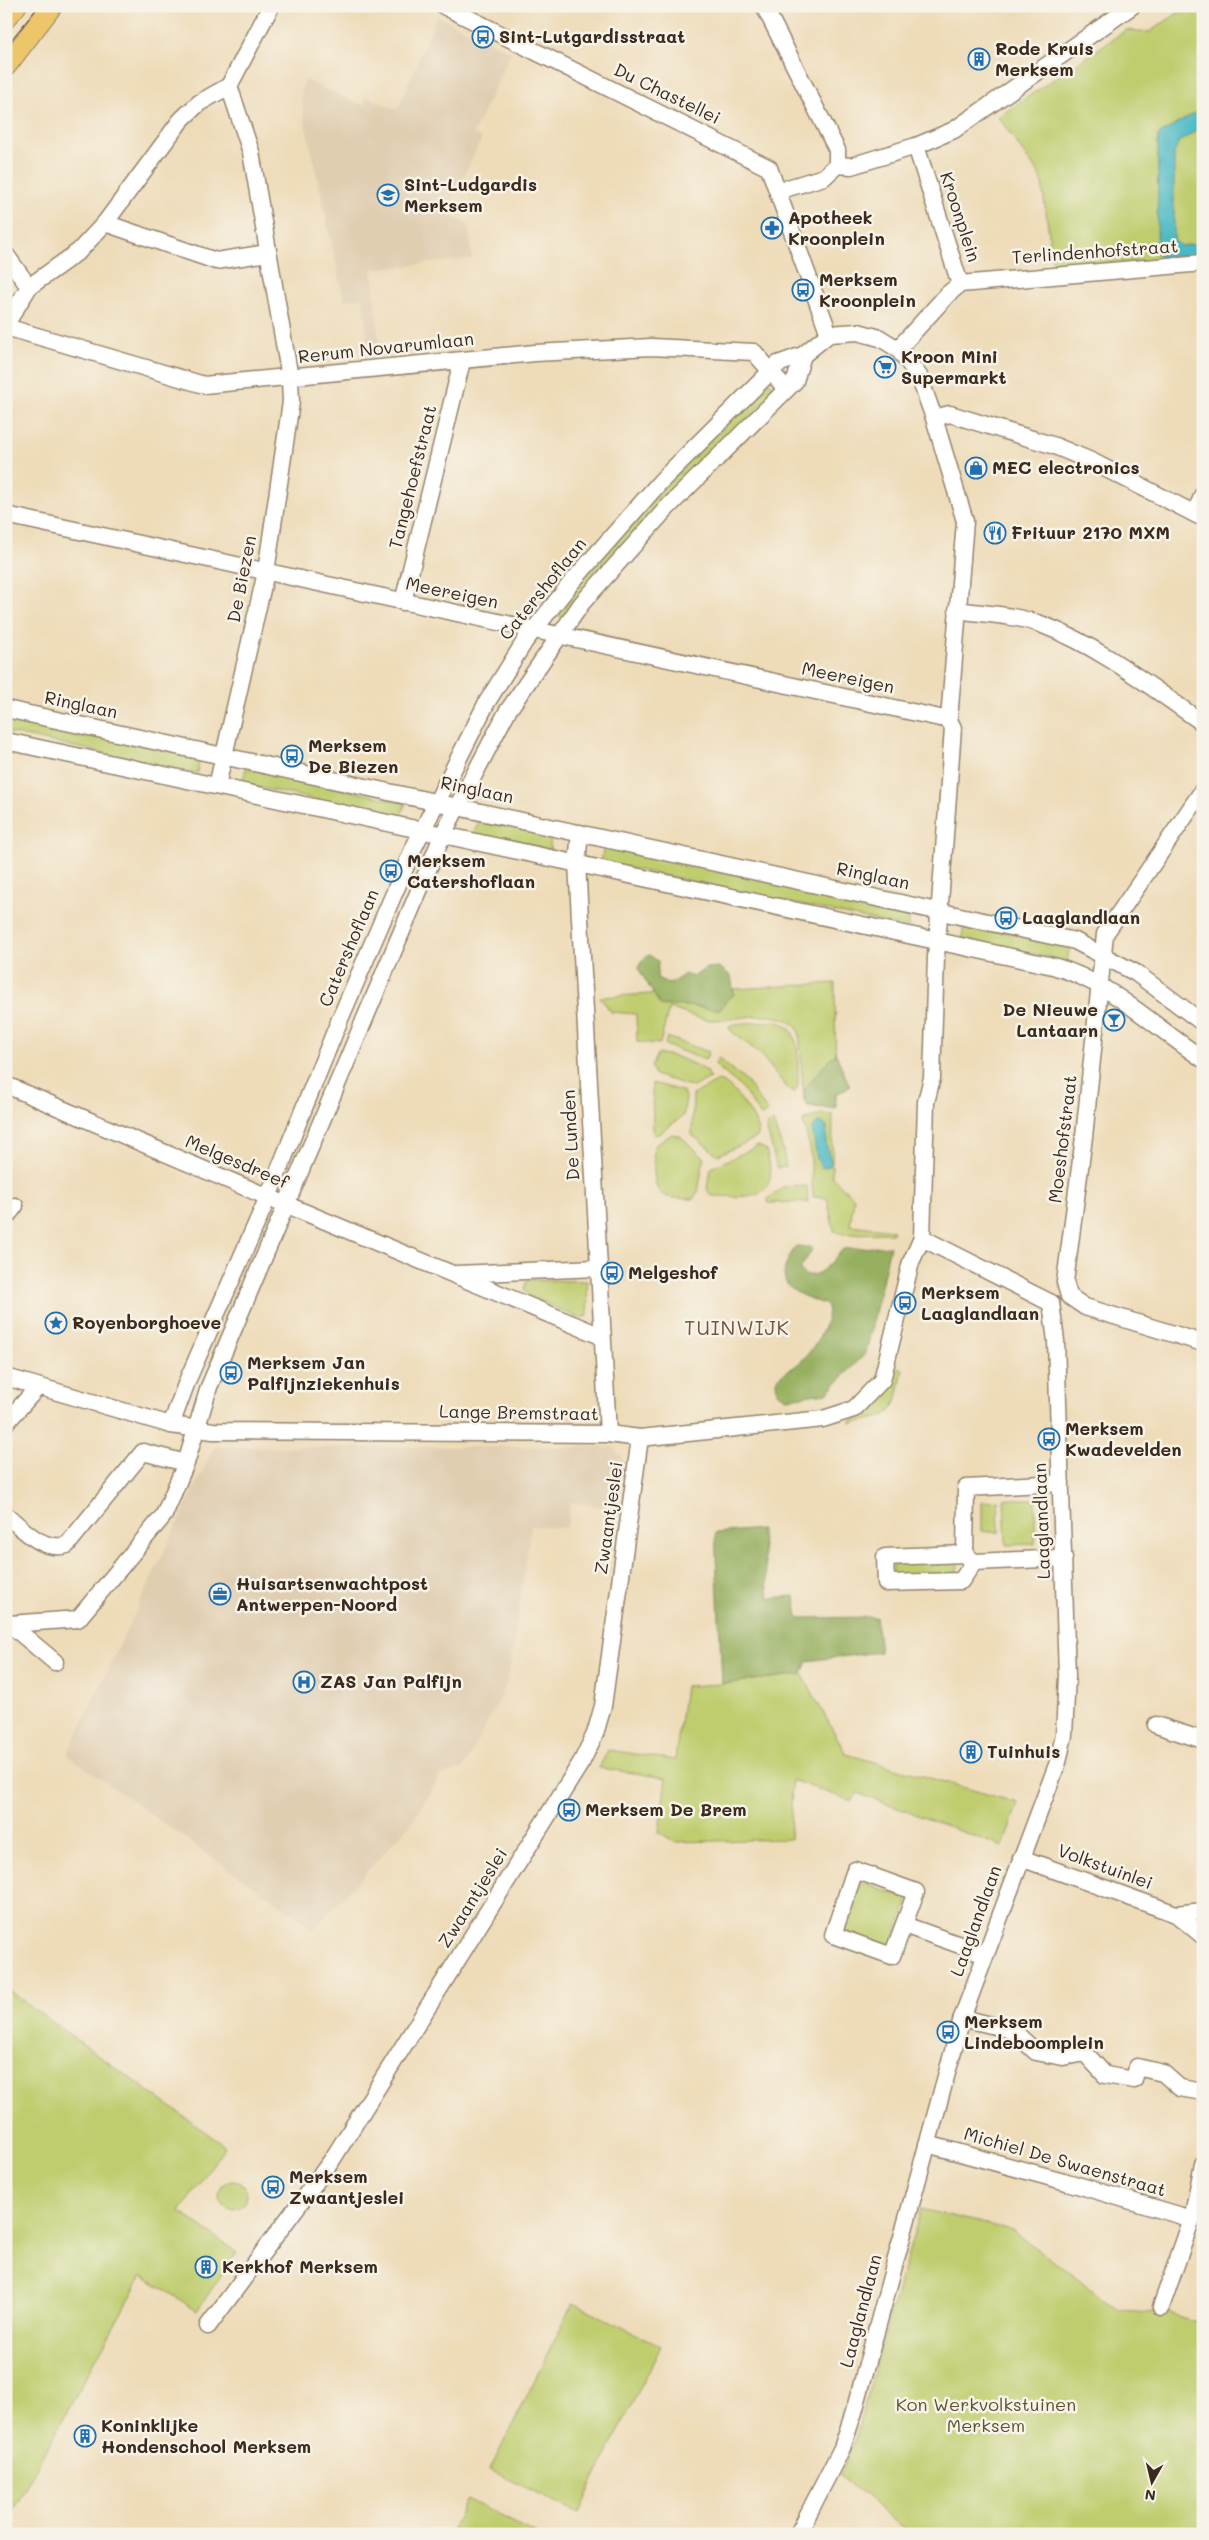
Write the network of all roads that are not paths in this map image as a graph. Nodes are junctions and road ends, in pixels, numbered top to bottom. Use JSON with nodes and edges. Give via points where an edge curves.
{"nodes":[{"id":1,"x":16,"y":6,"type":"edge"},
{"id":2,"x":52,"y":6,"type":"edge"},
{"id":3,"x":271,"y":6,"type":"edge"},
{"id":4,"x":444,"y":6,"type":"edge"},
{"id":5,"x":764,"y":6,"type":"edge"},
{"id":6,"x":1132,"y":6,"type":"edge"},
{"id":7,"x":6,"y":18,"type":"edge"},
{"id":8,"x":6,"y":66,"type":"edge"},
{"id":9,"x":229,"y":86,"type":"junction"},
{"id":10,"x":916,"y":146,"type":"junction"},
{"id":11,"x":837,"y":165,"type":"junction"},
{"id":12,"x":778,"y":190,"type":"junction"},
{"id":13,"x":105,"y":223,"type":"junction"},
{"id":14,"x":268,"y":253,"type":"junction"},
{"id":15,"x":6,"y":255,"type":"edge"},
{"id":16,"x":1203,"y":263,"type":"edge"},
{"id":17,"x":960,"y":284,"type":"junction"},
{"id":18,"x":29,"y":287,"type":"junction"},
{"id":19,"x":6,"y":326,"type":"edge"},
{"id":20,"x":829,"y":334,"type":"junction"},
{"id":21,"x":898,"y":350,"type":"junction"},
{"id":22,"x":803,"y":355,"type":"junction"},
{"id":23,"x":462,"y":362,"type":"junction"},
{"id":24,"x":770,"y":371,"type":"junction"},
{"id":25,"x":290,"y":378,"type":"junction"},
{"id":26,"x":786,"y":389,"type":"junction"},
{"id":27,"x":934,"y":418,"type":"junction"},
{"id":28,"x":1203,"y":494,"type":"edge"},
{"id":29,"x":6,"y":515,"type":"edge"},
{"id":30,"x":1199,"y":516,"type":"edge"},
{"id":31,"x":266,"y":572,"type":"junction"},
{"id":32,"x":403,"y":602,"type":"junction"},
{"id":33,"x":956,"y":610,"type":"junction"},
{"id":34,"x":533,"y":631,"type":"junction"},
{"id":35,"x":558,"y":636,"type":"junction"},
{"id":36,"x":6,"y":709,"type":"edge"},
{"id":37,"x":949,"y":720,"type":"junction"},
{"id":38,"x":1203,"y":723,"type":"edge"},
{"id":39,"x":6,"y":741,"type":"edge"},
{"id":40,"x":224,"y":756,"type":"junction"},
{"id":41,"x":459,"y":757,"type":"junction"},
{"id":42,"x":478,"y":767,"type":"junction"},
{"id":43,"x":217,"y":786,"type":"junction"},
{"id":44,"x":1203,"y":790,"type":"edge"},
{"id":45,"x":437,"y":802,"type":"junction"},
{"id":46,"x":458,"y":806,"type":"junction"},
{"id":47,"x":422,"y":829,"type":"junction"},
{"id":48,"x":580,"y":833,"type":"junction"},
{"id":49,"x":443,"y":834,"type":"junction"},
{"id":50,"x":577,"y":863,"type":"junction"},
{"id":51,"x":939,"y":912,"type":"junction"},
{"id":52,"x":937,"y":941,"type":"junction"},
{"id":53,"x":1102,"y":954,"type":"junction"},
{"id":54,"x":1100,"y":986,"type":"junction"},
{"id":55,"x":1203,"y":1023,"type":"edge"},
{"id":56,"x":1203,"y":1059,"type":"edge"},
{"id":57,"x":6,"y":1085,"type":"edge"},
{"id":58,"x":268,"y":1197,"type":"junction"},
{"id":59,"x":287,"y":1205,"type":"junction"},
{"id":60,"x":922,"y":1238,"type":"junction"},
{"id":61,"x":598,"y":1268,"type":"junction"},
{"id":62,"x":454,"y":1275,"type":"junction"},
{"id":63,"x":1069,"y":1296,"type":"junction"},
{"id":64,"x":1051,"y":1303,"type":"junction"},
{"id":65,"x":601,"y":1336,"type":"junction"},
{"id":66,"x":1203,"y":1343,"type":"edge"},
{"id":67,"x":6,"y":1377,"type":"edge"},
{"id":68,"x":37,"y":1388,"type":"junction"},
{"id":69,"x":6,"y":1423,"type":"edge"},
{"id":70,"x":172,"y":1425,"type":"junction"},
{"id":71,"x":196,"y":1430,"type":"junction"},
{"id":72,"x":608,"y":1434,"type":"junction"},
{"id":73,"x":640,"y":1438,"type":"junction"},
{"id":74,"x":186,"y":1463,"type":"junction"},
{"id":75,"x":1060,"y":1483,"type":"junction"},
{"id":76,"x":6,"y":1515,"type":"edge"},
{"id":77,"x":1064,"y":1558,"type":"junction"},
{"id":78,"x":8,"y":1623,"type":"edge"},
{"id":79,"x":55,"y":1662,"type":"dead end"},
{"id":80,"x":1156,"y":1725,"type":"dead end"},
{"id":81,"x":1203,"y":1740,"type":"edge"},
{"id":82,"x":1021,"y":1858,"type":"junction"},
{"id":83,"x":1203,"y":1911,"type":"edge"},
{"id":84,"x":1176,"y":1914,"type":"junction"},
{"id":85,"x":904,"y":1925,"type":"junction"},
{"id":86,"x":1203,"y":1936,"type":"edge"},
{"id":87,"x":985,"y":1954,"type":"junction"},
{"id":88,"x":962,"y":2018,"type":"junction"},
{"id":89,"x":1203,"y":2092,"type":"edge"},
{"id":90,"x":927,"y":2144,"type":"junction"},
{"id":91,"x":1203,"y":2164,"type":"edge"},
{"id":92,"x":1200,"y":2195,"type":"edge"},
{"id":93,"x":1192,"y":2219,"type":"junction"},
{"id":94,"x":1161,"y":2307,"type":"dead end"},
{"id":95,"x":208,"y":2326,"type":"dead end"},
{"id":96,"x":798,"y":2534,"type":"edge"}],
"edges":[{"from":1,"to":7,"type":"main road"},
{"from":2,"to":8,"type":"main road"},
{"from":3,"to":9,"type":"street"},
{"from":4,"to":12,"type":"street","name":"Du Chastellei","via":[[769,168]]},
{"from":5,"to":11,"type":"street","via":[[833,140]]},
{"from":6,"to":10,"type":"street","via":[[958,128]]},
{"from":9,"to":13,"type":"street","via":[[199,103],[181,120]]},
{"from":9,"to":14,"type":"street","name":"De Biezen","via":[[251,152]]},
{"from":10,"to":11,"type":"street","via":[[851,166]]},
{"from":10,"to":17,"type":"street","name":"Kroonplein"},
{"from":11,"to":12,"type":"street","via":[[824,177]]},
{"from":12,"to":20,"type":"street"},
{"from":13,"to":14,"type":"street","via":[[216,261]]},
{"from":13,"to":18,"type":"street","via":[[79,251]]},
{"from":14,"to":25,"type":"street","name":"De Biezen"},
{"from":15,"to":18,"type":"street"},
{"from":16,"to":17,"type":"street","name":"Terlindenhofstraat"},
{"from":17,"to":21,"type":"street","name":"Kroonplein"},
{"from":18,"to":19,"type":"street"},
{"from":19,"to":25,"type":"street","name":"Rerum Novarumlaan","via":[[204,385]]},
{"from":20,"to":21,"type":"street","via":[[868,334]]},
{"from":20,"to":22,"type":"street","name":"Catershoflaan"},
{"from":21,"to":27,"type":"street","via":[[918,376]]},
{"from":22,"to":24,"type":"street","name":"Catershoflaan","via":[[778,364]]},
{"from":22,"to":26,"type":"street","via":[[794,381]]},
{"from":23,"to":24,"type":"street","name":"Rerum Novarumlaan","via":[[534,353],[651,347],[754,352]]},
{"from":23,"to":25,"type":"street","name":"Rerum Novarumlaan"},
{"from":23,"to":32,"type":"street","name":"Tangehoefstraat"},
{"from":24,"to":26,"type":"street"},
{"from":24,"to":34,"type":"street","name":"Catershoflaan","via":[[661,481]]},
{"from":25,"to":31,"type":"street","name":"De Biezen","via":[[291,402]]},
{"from":26,"to":35,"type":"street","via":[[666,509],[582,603]]},
{"from":27,"to":30,"type":"street","via":[[950,414],[1055,446]]},
{"from":27,"to":33,"type":"street","via":[[965,521]]},
{"from":28,"to":30,"type":"street"},
{"from":29,"to":31,"type":"street","name":"Meereigen"},
{"from":31,"to":32,"type":"street","name":"Meereigen"},
{"from":31,"to":40,"type":"street","name":"De Biezen"},
{"from":32,"to":34,"type":"street","name":"Meereigen"},
{"from":33,"to":37,"type":"street"},
{"from":33,"to":38,"type":"street","via":[[1009,617],[1049,628],[1110,660]]},
{"from":34,"to":35,"type":"street","name":"Meereigen"},
{"from":34,"to":41,"type":"street","name":"Catershoflaan","via":[[487,702]]},
{"from":35,"to":37,"type":"street","name":"Meereigen"},
{"from":35,"to":42,"type":"street","via":[[507,712]]},
{"from":36,"to":40,"type":"street","name":"Ringlaan"},
{"from":37,"to":51,"type":"street","via":[[953,728]]},
{"from":39,"to":43,"type":"street"},
{"from":40,"to":43,"type":"street","name":"De Biezen"},
{"from":40,"to":45,"type":"street","name":"Ringlaan"},
{"from":41,"to":42,"type":"street"},
{"from":41,"to":45,"type":"street","name":"Catershoflaan"},
{"from":42,"to":46,"type":"street"},
{"from":43,"to":47,"type":"street"},
{"from":44,"to":53,"type":"street","via":[[1105,934]]},
{"from":45,"to":46,"type":"street","name":"Ringlaan"},
{"from":45,"to":47,"type":"street","name":"Catershoflaan"},
{"from":46,"to":48,"type":"street","name":"Ringlaan"},
{"from":46,"to":49,"type":"street"},
{"from":47,"to":49,"type":"street"},
{"from":47,"to":58,"type":"street","name":"Catershoflaan"},
{"from":48,"to":50,"type":"street","name":"De Lunden"},
{"from":48,"to":51,"type":"street","name":"Ringlaan"},
{"from":49,"to":50,"type":"street"},
{"from":49,"to":59,"type":"street"},
{"from":50,"to":52,"type":"street"},
{"from":50,"to":61,"type":"street","name":"De Lunden"},
{"from":51,"to":52,"type":"street"},
{"from":51,"to":53,"type":"street","name":"Ringlaan","via":[[1075,941]]},
{"from":52,"to":54,"type":"street","via":[[1053,966]]},
{"from":52,"to":60,"type":"street","via":[[932,1078],[926,1102]]},
{"from":53,"to":54,"type":"street","name":"Moeshofstraat"},
{"from":53,"to":55,"type":"street","name":"Ringlaan","via":[[1136,973]]},
{"from":54,"to":56,"type":"street"},
{"from":54,"to":63,"type":"street","name":"Moeshofstraat","via":[[1066,1282]]},
{"from":57,"to":58,"type":"street","name":"Melgesdreef"},
{"from":58,"to":59,"type":"street","name":"Melgesdreef"},
{"from":58,"to":70,"type":"street","name":"Catershoflaan","via":[[188,1379]]},
{"from":59,"to":62,"type":"street","name":"Melgesdreef"},
{"from":59,"to":71,"type":"street","via":[[209,1387]]},
{"from":60,"to":64,"type":"street"},
{"from":60,"to":73,"type":"street","name":"Lange Bremstraat","via":[[911,1262],[882,1380],[854,1409],[823,1419]]},
{"from":61,"to":62,"type":"street","name":"Melgesdreef"},
{"from":61,"to":65,"type":"street","name":"De Lunden"},
{"from":62,"to":65,"type":"street","name":"Melgesdreef"},
{"from":63,"to":64,"type":"street"},
{"from":63,"to":66,"type":"street","via":[[1085,1308]]},
{"from":64,"to":75,"type":"street","name":"Laaglandlaan","via":[[1056,1341]]},
{"from":65,"to":72,"type":"street","name":"De Lunden"},
{"from":67,"to":68,"type":"street","name":"Lange Bremstraat"},
{"from":68,"to":69,"type":"street"},
{"from":68,"to":70,"type":"street","name":"Lange Bremstraat"},
{"from":70,"to":71,"type":"street","name":"Lange Bremstraat"},
{"from":71,"to":72,"type":"street","name":"Lange Bremstraat"},
{"from":71,"to":74,"type":"street"},
{"from":72,"to":73,"type":"street","name":"Lange Bremstraat"},
{"from":73,"to":95,"type":"street","name":"Zwaantjeslei","via":[[608,1680],[599,1720],[588,1747],[332,2160]]},
{"from":74,"to":76,"type":"street","via":[[143,1452],[68,1544],[59,1547],[48,1546]]},
{"from":74,"to":78,"type":"street","via":[[164,1515],[78,1619]]},
{"from":75,"to":77,"type":"street","name":"Laaglandlaan"},
{"from":75,"to":77,"type":"street","via":[[966,1488],[970,1558]]},
{"from":77,"to":82,"type":"street","name":"Laaglandlaan","via":[[1067,1676],[1064,1735],[1058,1762]]},
{"from":78,"to":79,"type":"street"},
{"from":80,"to":81,"type":"street"},
{"from":82,"to":84,"type":"street","name":"Volkstuinlei"},
{"from":82,"to":87,"type":"street","name":"Laaglandlaan"},
{"from":83,"to":84,"type":"street","name":"Volkstuinlei"},
{"from":84,"to":86,"type":"street","name":"Volkstuinlei"},
{"from":85,"to":85,"type":"street","via":[[916,1892],[855,1870],[833,1935],[892,1956]]},
{"from":85,"to":87,"type":"street"},
{"from":87,"to":88,"type":"street","name":"Laaglandlaan"},
{"from":88,"to":89,"type":"street","via":[[1012,2030],[1036,2052],[1063,2057],[1085,2053],[1105,2075],[1134,2080],[1137,2067],[1163,2073],[1180,2088]]},
{"from":88,"to":90,"type":"street","name":"Laaglandlaan"},
{"from":90,"to":93,"type":"street","name":"Michiel De Swaenstraat"},
{"from":90,"to":96,"type":"street","name":"Laaglandlaan","via":[[854,2412],[842,2448]]},
{"from":91,"to":92,"type":"street"},
{"from":92,"to":93,"type":"street"},
{"from":93,"to":94,"type":"street"}]}
